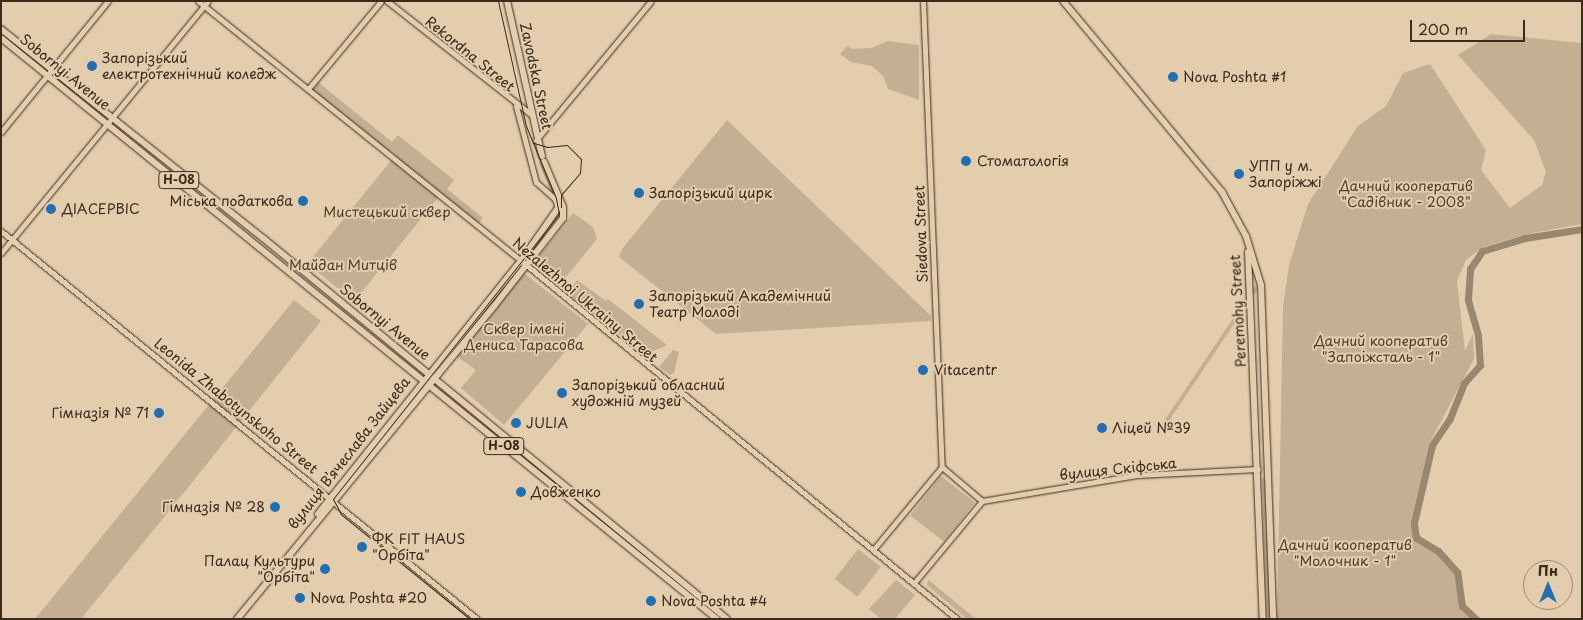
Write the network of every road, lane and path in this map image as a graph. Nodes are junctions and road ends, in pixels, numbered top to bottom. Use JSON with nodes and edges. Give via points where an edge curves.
{"nodes":[{"id":1,"x":108,"y":1,"type":"edge"},
{"id":2,"x":198,"y":1,"type":"edge"},
{"id":3,"x":381,"y":1,"type":"edge"},
{"id":4,"x":387,"y":1,"type":"edge"},
{"id":5,"x":507,"y":1,"type":"edge"},
{"id":6,"x":651,"y":1,"type":"edge"},
{"id":7,"x":923,"y":1,"type":"edge"},
{"id":8,"x":1063,"y":1,"type":"edge"},
{"id":9,"x":206,"y":4,"type":"edge"},
{"id":10,"x":1,"y":29,"type":"edge"},
{"id":11,"x":1,"y":38,"type":"edge"},
{"id":12,"x":53,"y":69,"type":"junction"},
{"id":13,"x":48,"y":75,"type":"junction"},
{"id":14,"x":308,"y":90,"type":"junction"},
{"id":15,"x":516,"y":105,"type":"junction"},
{"id":16,"x":532,"y":115,"type":"junction"},
{"id":17,"x":111,"y":121,"type":"junction"},
{"id":18,"x":1,"y":132,"type":"edge"},
{"id":19,"x":536,"y":140,"type":"junction"},
{"id":20,"x":560,"y":208,"type":"junction"},
{"id":21,"x":563,"y":218,"type":"joint"},
{"id":22,"x":1,"y":231,"type":"edge"},
{"id":23,"x":1246,"y":236,"type":"junction"},
{"id":24,"x":12,"y":239,"type":"junction"},
{"id":25,"x":1,"y":253,"type":"edge"},
{"id":26,"x":521,"y":261,"type":"junction"},
{"id":27,"x":527,"y":266,"type":"junction"},
{"id":28,"x":426,"y":376,"type":"junction"},
{"id":29,"x":433,"y":382,"type":"junction"},
{"id":30,"x":942,"y":467,"type":"junction"},
{"id":31,"x":1268,"y":468,"type":"junction"},
{"id":32,"x":1258,"y":469,"type":"junction"},
{"id":33,"x":333,"y":499,"type":"junction"},
{"id":34,"x":982,"y":501,"type":"junction"},
{"id":35,"x":872,"y":550,"type":"junction"},
{"id":36,"x":914,"y":583,"type":"junction"},
{"id":37,"x":235,"y":619,"type":"edge"},
{"id":38,"x":477,"y":619,"type":"edge"},
{"id":39,"x":717,"y":619,"type":"edge"},
{"id":40,"x":727,"y":619,"type":"edge"},
{"id":41,"x":957,"y":619,"type":"edge"},
{"id":42,"x":1263,"y":619,"type":"edge"},
{"id":43,"x":1273,"y":619,"type":"edge"}],
"edges":[{"from":1,"to":12,"type":"street"},
{"from":2,"to":9,"type":"street","name":"Nezalezhnoi Ukrainy Street"},
{"from":3,"to":14,"type":"street"},
{"from":4,"to":15,"type":"street","name":"Rekordna Street"},
{"from":5,"to":16,"type":"main road","name":"Zavodska Street"},
{"from":6,"to":19,"type":"street"},
{"from":7,"to":30,"type":"street","name":"Siedova Street"},
{"from":8,"to":23,"type":"main road","via":[[1222,192]]},
{"from":9,"to":14,"type":"street","name":"Nezalezhnoi Ukrainy Street"},
{"from":9,"to":17,"type":"street"},
{"from":10,"to":12,"type":"main road","name":"Sobornyi Avenue","number":"Н-08"},
{"from":11,"to":13,"type":"main road","name":"Sobornyi Avenue","number":"Н-08"},
{"from":12,"to":13,"type":"street"},
{"from":12,"to":17,"type":"main road","name":"Sobornyi Avenue","number":"Н-08"},
{"from":13,"to":17,"type":"main road","name":"Sobornyi Avenue","number":"Н-08"},
{"from":13,"to":18,"type":"street"},
{"from":14,"to":26,"type":"street","name":"Nezalezhnoi Ukrainy Street"},
{"from":15,"to":16,"type":"street","name":"Rekordna Street"},
{"from":15,"to":20,"type":"street","name":"Rekordna Street","via":[[536,182]]},
{"from":16,"to":19,"type":"main road","name":"Zavodska Street"},
{"from":17,"to":24,"type":"street"},
{"from":17,"to":28,"type":"main road","name":"Sobornyi Avenue","number":"Н-08"},
{"from":19,"to":20,"type":"main road","name":"Zavodska Street"},
{"from":20,"to":21,"type":"main road","name":"Zavodska Street"},
{"from":20,"to":26,"type":"main road","name":"вулиця Вʼячеслава Зайцева"},
{"from":21,"to":27,"type":"main road","name":"вулиця Вʼячеслава Зайцева"},
{"from":22,"to":24,"type":"street","name":"Leonida Zhabotynskoho Street"},
{"from":23,"to":31,"type":"main road","name":"Peremohy Street","via":[[1260,285]]},
{"from":23,"to":32,"type":"main road","name":"Peremohy Street"},
{"from":24,"to":25,"type":"street"},
{"from":24,"to":33,"type":"street","name":"Leonida Zhabotynskoho Street"},
{"from":26,"to":27,"type":"street","name":"Nezalezhnoi Ukrainy Street"},
{"from":26,"to":28,"type":"main road","name":"вулиця Вʼячеслава Зайцева"},
{"from":27,"to":29,"type":"main road","name":"вулиця Вʼячеслава Зайцева"},
{"from":27,"to":35,"type":"street","name":"Nezalezhnoi Ukrainy Street"},
{"from":28,"to":29,"type":"main road","name":"Sobornyi Avenue","number":"Н-08"},
{"from":28,"to":33,"type":"main road","name":"вулиця Вʼячеслава Зайцева"},
{"from":29,"to":33,"type":"main road","name":"вулиця Вʼячеслава Зайцева"},
{"from":29,"to":39,"type":"main road","name":"Sobornyi Avenue","number":"Н-08"},
{"from":29,"to":40,"type":"main road","name":"Sobornyi Avenue","number":"Н-08"},
{"from":30,"to":34,"type":"street"},
{"from":30,"to":35,"type":"street"},
{"from":31,"to":32,"type":"main road"},
{"from":31,"to":43,"type":"main road","name":"Peremohy Street"},
{"from":32,"to":34,"type":"street","name":"вулиця Скіфська","via":[[1137,475]]},
{"from":32,"to":42,"type":"main road","name":"Peremohy Street"},
{"from":33,"to":37,"type":"main road","name":"вулиця Вʼячеслава Зайцева"},
{"from":33,"to":38,"type":"street","name":"Leonida Zhabotynskoho Street"},
{"from":34,"to":36,"type":"street"},
{"from":35,"to":36,"type":"street","name":"Nezalezhnoi Ukrainy Street"},
{"from":36,"to":41,"type":"street","name":"Nezalezhnoi Ukrainy Street"}]}
